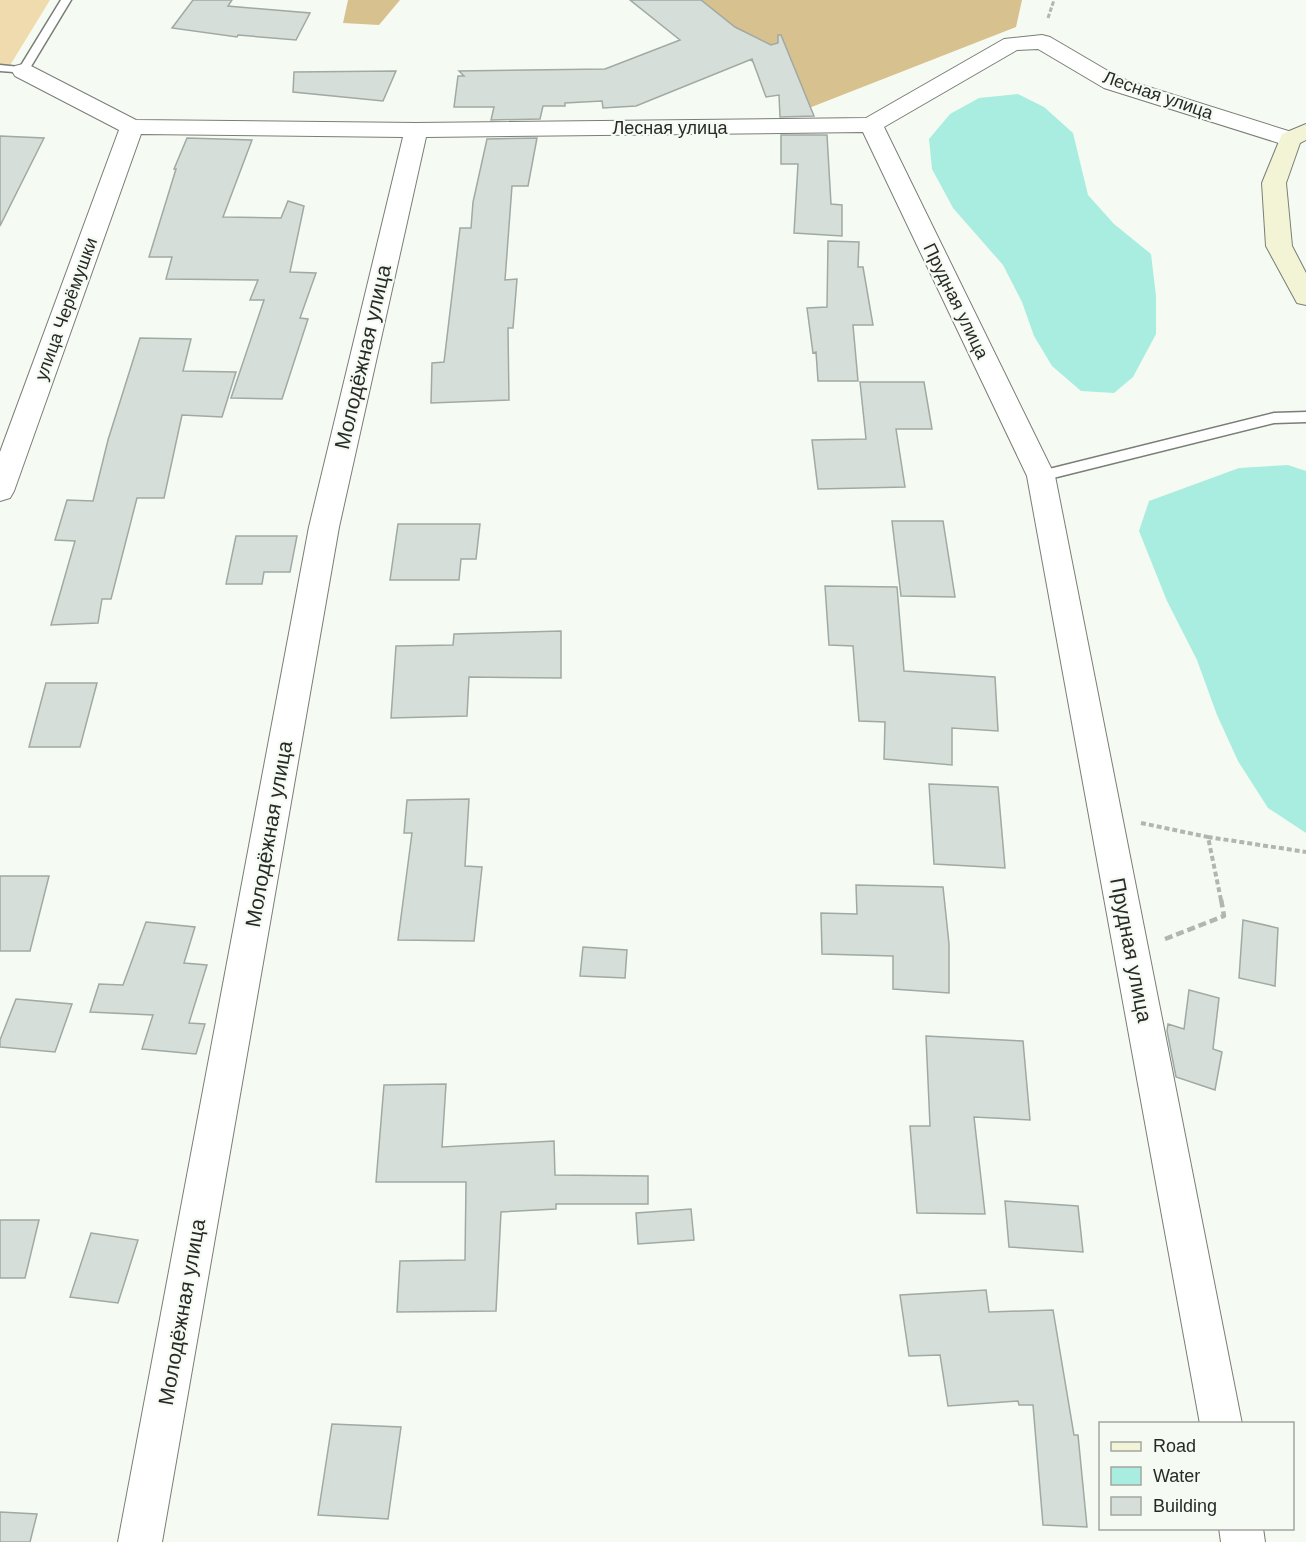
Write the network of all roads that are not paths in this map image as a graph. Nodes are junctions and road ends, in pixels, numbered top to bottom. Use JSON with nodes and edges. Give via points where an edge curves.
{"nodes":[{"id":1,"x":66,"y":0,"type":"edge"},
{"id":2,"x":11,"y":70,"type":"edge"},
{"id":3,"x":871,"y":125,"type":"junction"},
{"id":4,"x":132,"y":127,"type":"junction"},
{"id":5,"x":416,"y":130,"type":"junction"},
{"id":6,"x":1298,"y":135,"type":"edge"},
{"id":7,"x":1306,"y":297,"type":"edge"},
{"id":8,"x":1306,"y":417,"type":"edge"},
{"id":9,"x":1041,"y":476,"type":"junction"},
{"id":10,"x":0,"y":491,"type":"edge"},
{"id":11,"x":1221,"y":1422,"type":"edge"},
{"id":12,"x":140,"y":1542,"type":"edge"}],
"edges":[{"from":1,"to":2,"type":"lane"},
{"from":2,"to":4,"type":"street","name":"Лесная улица"},
{"from":3,"to":5,"type":"street","name":"Лесная улица"},
{"from":3,"to":6,"type":"street","name":"Лесная улица","via":[[1012,44],[1042,42],[1112,83]]},
{"from":3,"to":9,"type":"street","name":"Прудная улица"},
{"from":4,"to":5,"type":"street","name":"Лесная улица"},
{"from":4,"to":10,"type":"street","name":"улица Черёмушки"},
{"from":5,"to":12,"type":"street","name":"Молодёжная улица","via":[[324,527]]},
{"from":6,"to":7,"type":"street","via":[[1274,183],[1279,246]]},
{"from":8,"to":9,"type":"lane","via":[[1274,418]]},
{"from":9,"to":11,"type":"street","name":"Прудная улица"}]}
